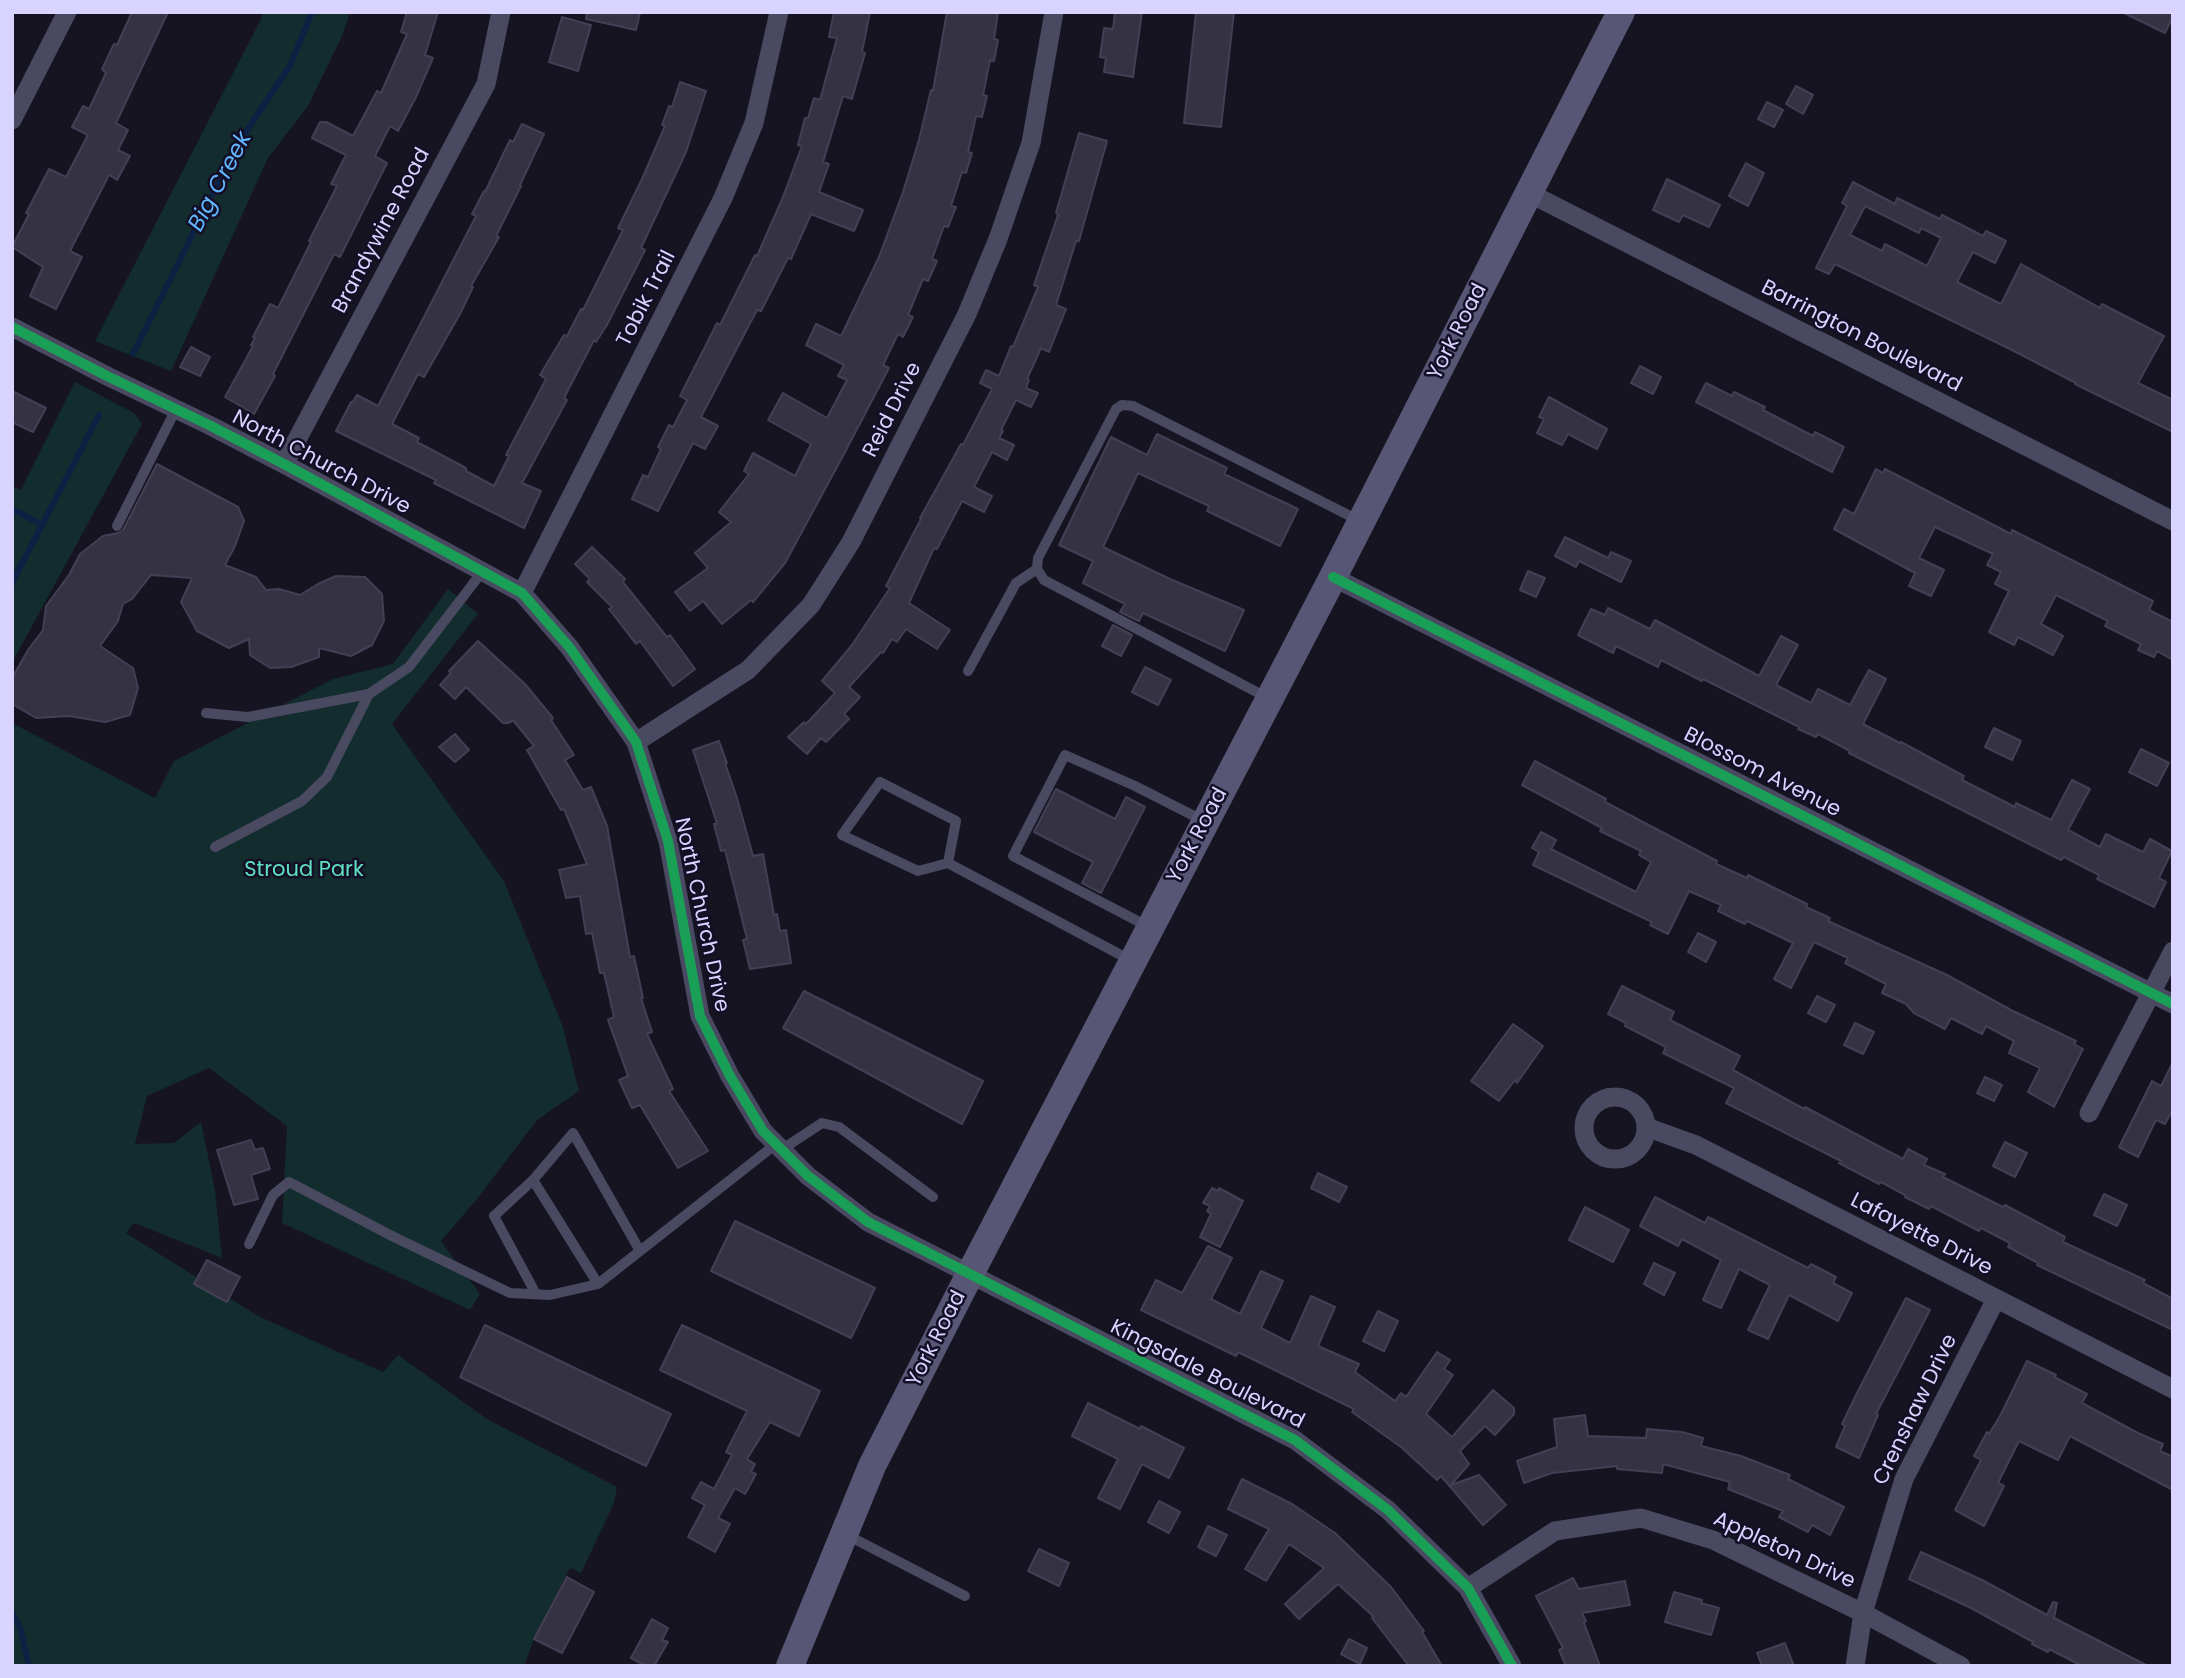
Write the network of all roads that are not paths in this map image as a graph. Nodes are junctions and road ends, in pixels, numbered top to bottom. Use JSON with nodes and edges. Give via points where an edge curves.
{"nodes":[{"id":1,"x":67,"y":12,"type":"edge"},
{"id":2,"x":501,"y":12,"type":"edge"},
{"id":3,"x":779,"y":12,"type":"edge"},
{"id":4,"x":1055,"y":12,"type":"edge"},
{"id":5,"x":1621,"y":12,"type":"edge"},
{"id":6,"x":12,"y":120,"type":"edge"},
{"id":7,"x":1529,"y":193,"type":"junction"},
{"id":8,"x":12,"y":327,"type":"edge"},
{"id":9,"x":175,"y":411,"type":"junction"},
{"id":10,"x":284,"y":464,"type":"junction"},
{"id":11,"x":2173,"y":521,"type":"edge"},
{"id":12,"x":1361,"y":522,"type":"junction"},
{"id":13,"x":117,"y":526,"type":"dead end"},
{"id":14,"x":1037,"y":569,"type":"junction"},
{"id":15,"x":482,"y":572,"type":"junction"},
{"id":16,"x":1333,"y":577,"type":"junction"},
{"id":17,"x":522,"y":593,"type":"junction"},
{"id":18,"x":968,"y":671,"type":"dead end"},
{"id":19,"x":369,"y":694,"type":"junction"},
{"id":20,"x":1270,"y":699,"type":"junction"},
{"id":21,"x":206,"y":713,"type":"dead end"},
{"id":22,"x":636,"y":742,"type":"junction"},
{"id":23,"x":1206,"y":822,"type":"junction"},
{"id":24,"x":215,"y":847,"type":"dead end"},
{"id":25,"x":948,"y":863,"type":"junction"},
{"id":26,"x":1150,"y":928,"type":"junction"},
{"id":27,"x":2173,"y":951,"type":"edge"},
{"id":28,"x":1133,"y":961,"type":"junction"},
{"id":29,"x":2151,"y":993,"type":"junction"},
{"id":30,"x":2173,"y":1004,"type":"edge"},
{"id":31,"x":2089,"y":1113,"type":"dead end"},
{"id":32,"x":1646,"y":1127,"type":"dead end"},
{"id":33,"x":779,"y":1147,"type":"junction"},
{"id":34,"x":533,"y":1180,"type":"junction"},
{"id":35,"x":933,"y":1197,"type":"dead end"},
{"id":36,"x":249,"y":1244,"type":"dead end"},
{"id":37,"x":640,"y":1251,"type":"junction"},
{"id":38,"x":970,"y":1274,"type":"junction"},
{"id":39,"x":598,"y":1284,"type":"junction"},
{"id":40,"x":536,"y":1294,"type":"junction"},
{"id":41,"x":1996,"y":1299,"type":"junction"},
{"id":42,"x":2173,"y":1389,"type":"edge"},
{"id":43,"x":845,"y":1534,"type":"junction"},
{"id":44,"x":1468,"y":1588,"type":"junction"},
{"id":45,"x":965,"y":1596,"type":"dead end"},
{"id":46,"x":1863,"y":1613,"type":"junction"},
{"id":47,"x":790,"y":1666,"type":"edge"},
{"id":48,"x":1512,"y":1666,"type":"edge"},
{"id":49,"x":1855,"y":1666,"type":"edge"},
{"id":50,"x":1961,"y":1666,"type":"edge"}],
"edges":[{"from":1,"to":6,"type":"street"},
{"from":2,"to":10,"type":"street","name":"Brandywine Road","via":[[486,84]]},
{"from":3,"to":17,"type":"street","name":"Tobik Trail","via":[[754,123],[723,198]]},
{"from":4,"to":22,"type":"street","name":"Reid Drive","via":[[1031,143],[998,239],[967,314],[851,542],[811,605],[748,670]]},
{"from":5,"to":7,"type":"main road","name":"York Road"},
{"from":7,"to":11,"type":"street","name":"Barrington Boulevard"},
{"from":7,"to":12,"type":"main road","name":"York Road"},
{"from":8,"to":9,"type":"street","name":"North Church Drive"},
{"from":9,"to":10,"type":"street","name":"North Church Drive"},
{"from":9,"to":13,"type":"lane"},
{"from":10,"to":15,"type":"street","name":"North Church Drive"},
{"from":12,"to":14,"type":"lane","via":[[1133,406],[1122,405],[1038,558]]},
{"from":12,"to":16,"type":"main road","name":"York Road"},
{"from":14,"to":18,"type":"lane","via":[[1016,583]]},
{"from":14,"to":20,"type":"lane","via":[[1044,580]]},
{"from":15,"to":17,"type":"street","name":"North Church Drive"},
{"from":15,"to":19,"type":"lane","via":[[409,667]]},
{"from":16,"to":20,"type":"main road","name":"York Road"},
{"from":16,"to":29,"type":"street","name":"Blossom Avenue"},
{"from":17,"to":22,"type":"street","name":"North Church Drive","via":[[570,648]]},
{"from":19,"to":21,"type":"lane","via":[[248,717]]},
{"from":19,"to":24,"type":"lane","via":[[327,778],[302,802]]},
{"from":20,"to":23,"type":"main road","name":"York Road"},
{"from":22,"to":33,"type":"street","name":"North Church Drive","via":[[668,841],[701,1016],[730,1076],[763,1131]]},
{"from":23,"to":26,"type":"main road","name":"York Road"},
{"from":23,"to":26,"type":"lane","via":[[1065,755],[1013,856]]},
{"from":25,"to":25,"type":"lane","via":[[918,871],[842,835],[880,782],[956,821]]},
{"from":25,"to":28,"type":"lane"},
{"from":26,"to":28,"type":"main road","name":"York Road"},
{"from":27,"to":29,"type":"street"},
{"from":28,"to":38,"type":"main road","name":"York Road"},
{"from":29,"to":30,"type":"street","name":"Blossom Avenue"},
{"from":29,"to":31,"type":"street"},
{"from":32,"to":41,"type":"street","name":"Lafayette Drive","via":[[1696,1145]]},
{"from":33,"to":35,"type":"lane","via":[[822,1123],[839,1127]]},
{"from":33,"to":37,"type":"lane"},
{"from":33,"to":38,"type":"street","name":"North Church Drive","via":[[808,1177],[868,1222]]},
{"from":34,"to":37,"type":"lane","via":[[573,1133]]},
{"from":34,"to":39,"type":"lane"},
{"from":34,"to":40,"type":"lane","via":[[494,1216]]},
{"from":36,"to":40,"type":"lane","via":[[273,1195],[289,1182],[510,1293]]},
{"from":37,"to":39,"type":"lane"},
{"from":38,"to":43,"type":"main road","name":"York Road","via":[[873,1466]]},
{"from":38,"to":44,"type":"street","name":"Kingsdale Boulevard","via":[[1295,1440],[1388,1510]]},
{"from":39,"to":40,"type":"lane"},
{"from":41,"to":42,"type":"street","name":"Lafayette Drive"},
{"from":41,"to":46,"type":"street","name":"Crenshaw Drive","via":[[1904,1479]]},
{"from":43,"to":45,"type":"lane"},
{"from":43,"to":47,"type":"main road","name":"York Road"},
{"from":44,"to":46,"type":"street","name":"Appleton Drive","via":[[1555,1531],[1642,1518],[1713,1540]]},
{"from":44,"to":48,"type":"street","name":"Kingsdale Boulevard"},
{"from":46,"to":49,"type":"street","name":"Crenshaw Drive"},
{"from":46,"to":50,"type":"street","name":"Appleton Drive"}]}
